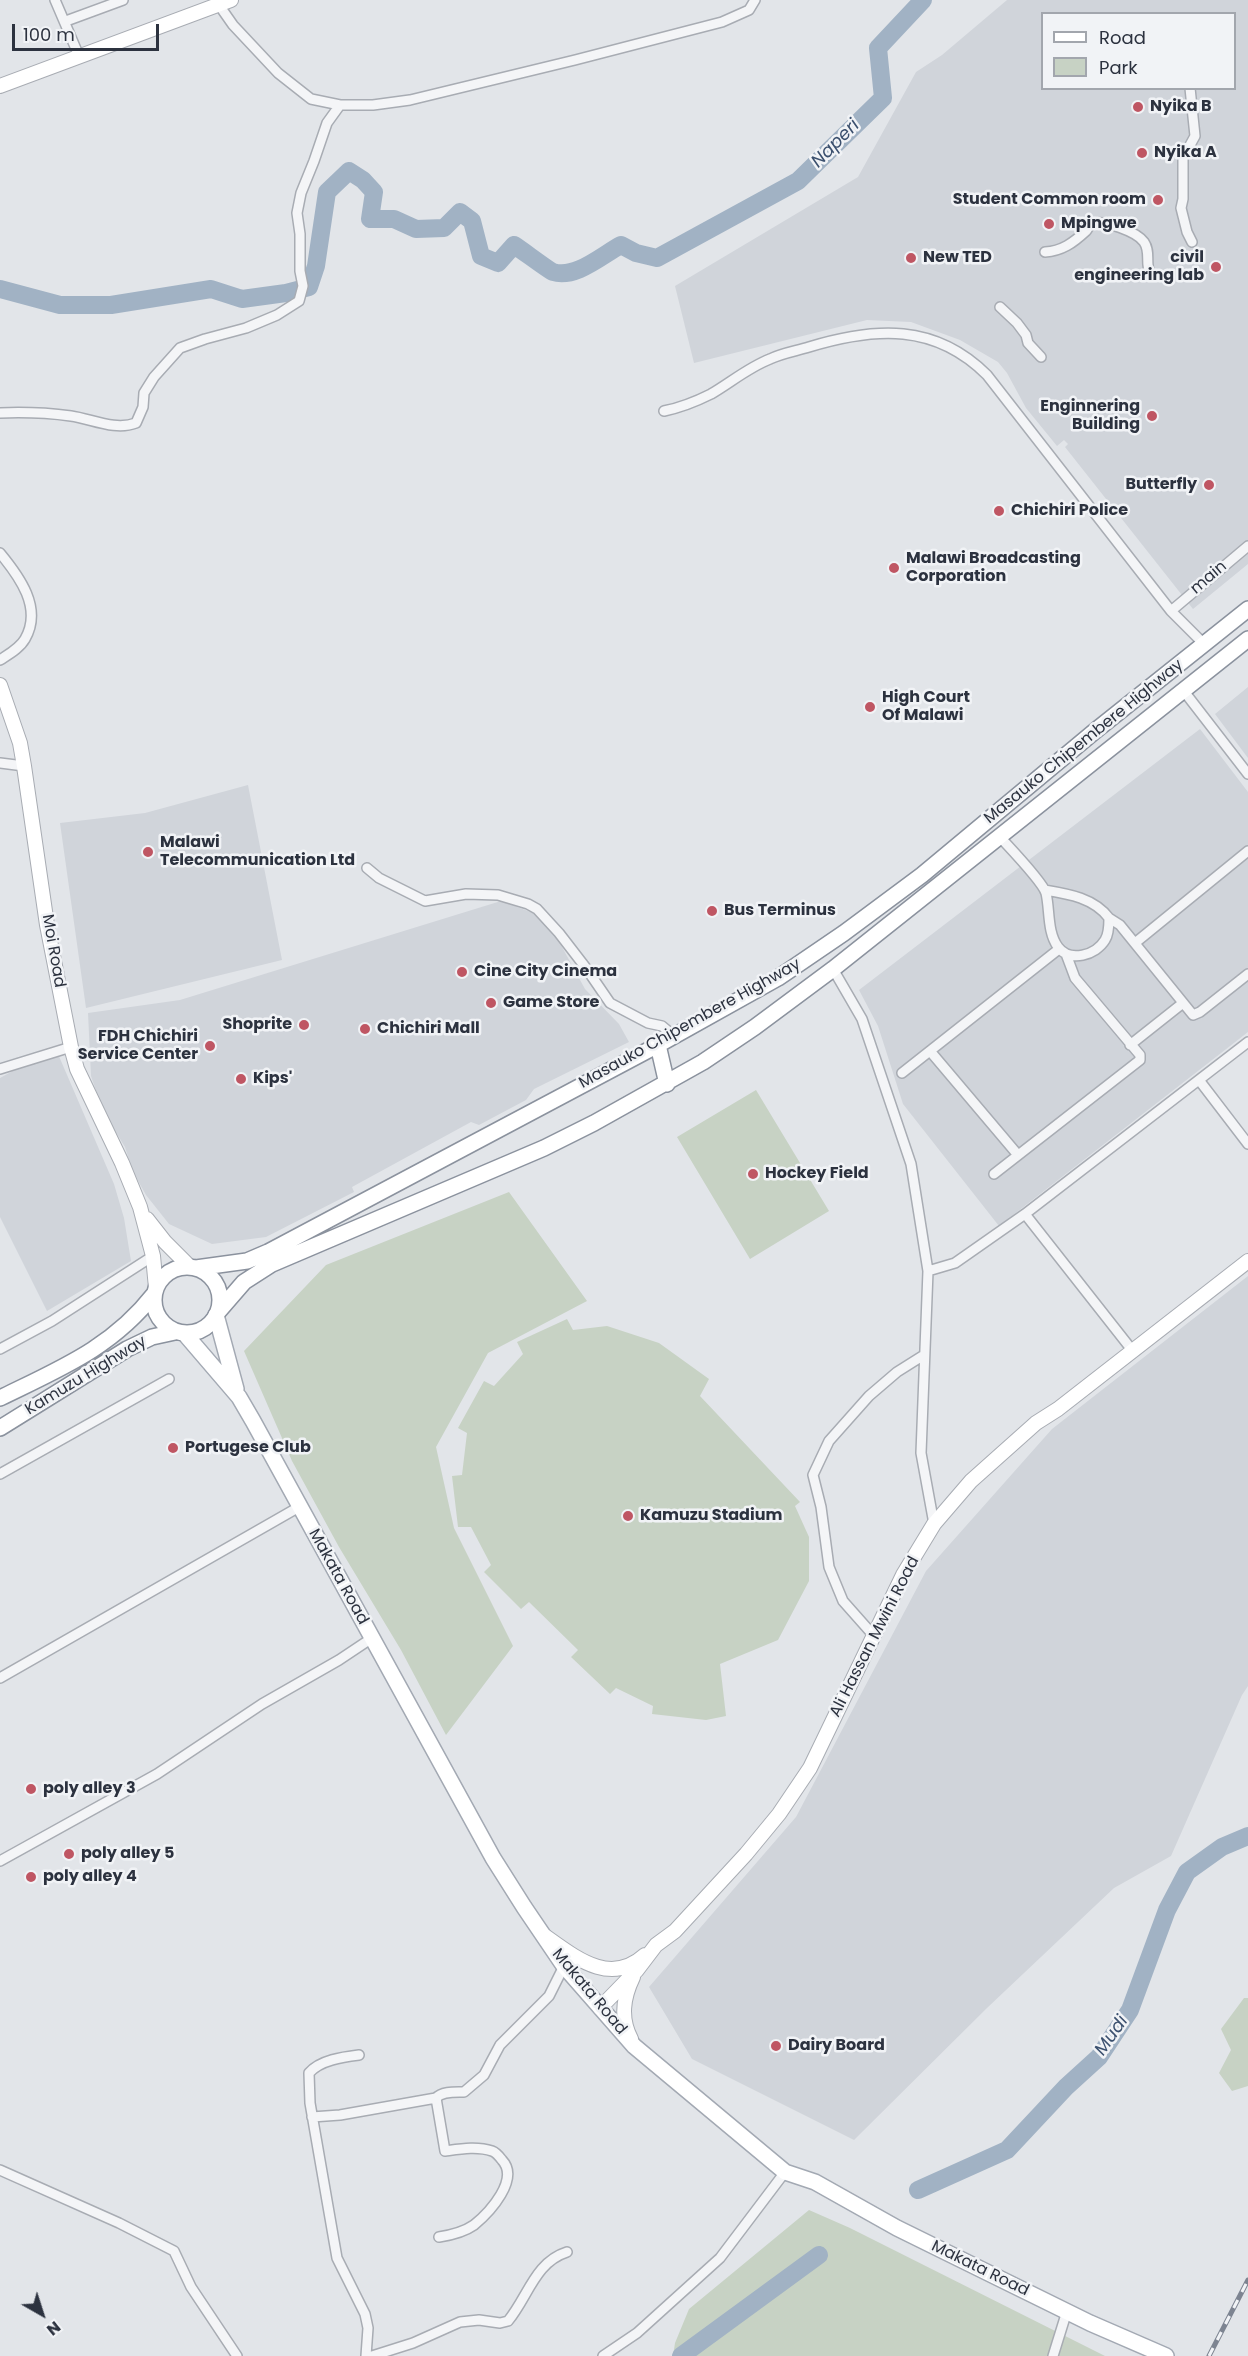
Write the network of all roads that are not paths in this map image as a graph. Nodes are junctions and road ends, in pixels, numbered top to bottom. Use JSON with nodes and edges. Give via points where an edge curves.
{"nodes":[{"id":1,"x":55,"y":0,"type":"edge"},
{"id":2,"x":123,"y":0,"type":"edge"},
{"id":3,"x":755,"y":0,"type":"edge"},
{"id":4,"x":225,"y":2,"type":"edge"},
{"id":5,"x":66,"y":21,"type":"junction"},
{"id":6,"x":79,"y":56,"type":"junction"},
{"id":7,"x":0,"y":86,"type":"edge"},
{"id":8,"x":1190,"y":90,"type":"edge"},
{"id":9,"x":340,"y":105,"type":"junction"},
{"id":10,"x":1192,"y":242,"type":"dead end"},
{"id":11,"x":1045,"y":252,"type":"dead end"},
{"id":12,"x":1150,"y":273,"type":"dead end"},
{"id":13,"x":1000,"y":307,"type":"dead end"},
{"id":14,"x":1041,"y":357,"type":"dead end"},
{"id":15,"x":664,"y":411,"type":"dead end"},
{"id":16,"x":0,"y":413,"type":"edge"},
{"id":17,"x":1248,"y":546,"type":"edge"},
{"id":18,"x":0,"y":553,"type":"edge"},
{"id":19,"x":1248,"y":609,"type":"edge"},
{"id":20,"x":1171,"y":611,"type":"junction"},
{"id":21,"x":1248,"y":639,"type":"edge"},
{"id":22,"x":1204,"y":644,"type":"junction"},
{"id":23,"x":0,"y":660,"type":"edge"},
{"id":24,"x":0,"y":685,"type":"edge"},
{"id":25,"x":1183,"y":690,"type":"junction"},
{"id":26,"x":0,"y":763,"type":"edge"},
{"id":27,"x":24,"y":766,"type":"junction"},
{"id":28,"x":1248,"y":774,"type":"edge"},
{"id":29,"x":999,"y":836,"type":"junction"},
{"id":30,"x":1248,"y":850,"type":"edge"},
{"id":31,"x":367,"y":868,"type":"dead end"},
{"id":32,"x":1045,"y":890,"type":"junction"},
{"id":33,"x":1109,"y":918,"type":"junction"},
{"id":34,"x":1135,"y":944,"type":"junction"},
{"id":35,"x":1062,"y":951,"type":"junction"},
{"id":36,"x":833,"y":969,"type":"junction"},
{"id":37,"x":1248,"y":974,"type":"edge"},
{"id":38,"x":1183,"y":1003,"type":"junction"},
{"id":39,"x":674,"y":1036,"type":"junction"},
{"id":40,"x":1248,"y":1042,"type":"edge"},
{"id":41,"x":658,"y":1045,"type":"junction"},
{"id":42,"x":1130,"y":1045,"type":"junction"},
{"id":43,"x":71,"y":1047,"type":"junction"},
{"id":44,"x":930,"y":1051,"type":"junction"},
{"id":45,"x":0,"y":1069,"type":"edge"},
{"id":46,"x":902,"y":1073,"type":"dead end"},
{"id":47,"x":1200,"y":1080,"type":"junction"},
{"id":48,"x":667,"y":1084,"type":"junction"},
{"id":49,"x":1248,"y":1144,"type":"edge"},
{"id":50,"x":1018,"y":1155,"type":"junction"},
{"id":51,"x":994,"y":1174,"type":"dead end"},
{"id":52,"x":140,"y":1207,"type":"junction"},
{"id":53,"x":1025,"y":1214,"type":"junction"},
{"id":54,"x":153,"y":1256,"type":"junction"},
{"id":55,"x":1248,"y":1261,"type":"edge"},
{"id":56,"x":193,"y":1268,"type":"junction"},
{"id":57,"x":928,"y":1271,"type":"junction"},
{"id":58,"x":155,"y":1291,"type":"junction"},
{"id":59,"x":217,"y":1314,"type":"junction"},
{"id":60,"x":180,"y":1333,"type":"junction"},
{"id":61,"x":0,"y":1349,"type":"edge"},
{"id":62,"x":1132,"y":1350,"type":"junction"},
{"id":63,"x":924,"y":1354,"type":"junction"},
{"id":64,"x":169,"y":1379,"type":"dead end"},
{"id":65,"x":238,"y":1397,"type":"junction"},
{"id":66,"x":0,"y":1398,"type":"edge"},
{"id":67,"x":0,"y":1428,"type":"edge"},
{"id":68,"x":0,"y":1474,"type":"edge"},
{"id":69,"x":299,"y":1507,"type":"junction"},
{"id":70,"x":934,"y":1524,"type":"junction"},
{"id":71,"x":874,"y":1636,"type":"junction"},
{"id":72,"x":372,"y":1638,"type":"junction"},
{"id":73,"x":0,"y":1678,"type":"edge"},
{"id":74,"x":0,"y":1861,"type":"edge"},
{"id":75,"x":543,"y":1935,"type":"junction"},
{"id":76,"x":656,"y":1945,"type":"junction"},
{"id":77,"x":564,"y":1966,"type":"junction"},
{"id":78,"x":637,"y":1970,"type":"junction"},
{"id":79,"x":600,"y":2008,"type":"junction"},
{"id":80,"x":634,"y":2046,"type":"junction"},
{"id":81,"x":359,"y":2055,"type":"dead end"},
{"id":82,"x":436,"y":2098,"type":"junction"},
{"id":83,"x":312,"y":2117,"type":"junction"},
{"id":84,"x":0,"y":2170,"type":"edge"},
{"id":85,"x":785,"y":2172,"type":"junction"},
{"id":86,"x":439,"y":2236,"type":"dead end"},
{"id":87,"x":567,"y":2252,"type":"dead end"},
{"id":88,"x":1067,"y":2311,"type":"junction"},
{"id":89,"x":237,"y":2356,"type":"edge"},
{"id":90,"x":366,"y":2356,"type":"edge"},
{"id":91,"x":372,"y":2356,"type":"edge"},
{"id":92,"x":603,"y":2356,"type":"edge"},
{"id":93,"x":1053,"y":2356,"type":"edge"},
{"id":94,"x":1166,"y":2356,"type":"edge"}],
"edges":[{"from":1,"to":5,"type":"street"},
{"from":2,"to":5,"type":"street"},
{"from":3,"to":9,"type":"street","via":[[749,10],[722,22],[576,60],[410,100]]},
{"from":4,"to":6,"type":"main road"},
{"from":4,"to":9,"type":"street","via":[[233,24],[278,73],[311,99]]},
{"from":5,"to":6,"type":"street"},
{"from":6,"to":7,"type":"main road"},
{"from":8,"to":10,"type":"street","via":[[1194,136],[1183,158],[1181,208]]},
{"from":9,"to":16,"type":"street","via":[[327,123],[301,193],[297,213],[303,286],[299,301],[246,328],[180,348],[144,393],[136,423],[122,427],[74,416]]},
{"from":11,"to":12,"type":"street","via":[[1066,247],[1092,223],[1107,222],[1144,241]]},
{"from":13,"to":14,"type":"street","via":[[1017,323]]},
{"from":15,"to":20,"type":"street","via":[[709,394],[769,359],[837,338],[906,332],[946,346],[969,357],[987,375]]},
{"from":17,"to":20,"type":"street","name":"main"},
{"from":18,"to":23,"type":"street","via":[[19,576],[29,598],[31,616],[26,638]]},
{"from":19,"to":22,"type":"main road","name":"Masauko Chipembere Highway"},
{"from":20,"to":22,"type":"street"},
{"from":21,"to":25,"type":"main road","name":"Masauko Chipembere Highway"},
{"from":22,"to":39,"type":"main road","name":"Masauko Chipembere Highway","via":[[866,917],[778,978]]},
{"from":24,"to":27,"type":"main road","name":"Moi Road"},
{"from":25,"to":28,"type":"street"},
{"from":25,"to":29,"type":"main road","name":"Masauko Chipembere Highway"},
{"from":26,"to":27,"type":"street"},
{"from":27,"to":43,"type":"main road","name":"Moi Road","via":[[47,925]]},
{"from":29,"to":32,"type":"street"},
{"from":29,"to":36,"type":"main road","name":"Masauko Chipembere Highway"},
{"from":30,"to":34,"type":"street"},
{"from":31,"to":39,"type":"street","via":[[379,879],[425,901],[466,894],[498,895],[528,904],[559,933],[610,1003],[662,1026]]},
{"from":32,"to":33,"type":"street","via":[[1091,902]]},
{"from":32,"to":35,"type":"street","via":[[1053,938]]},
{"from":33,"to":34,"type":"street"},
{"from":33,"to":35,"type":"street","via":[[1105,941],[1089,954],[1079,956]]},
{"from":34,"to":38,"type":"street"},
{"from":35,"to":42,"type":"street","via":[[1075,978]]},
{"from":35,"to":44,"type":"street"},
{"from":36,"to":48,"type":"main road","name":"Masauko Chipembere Highway","via":[[755,1027]]},
{"from":36,"to":57,"type":"street","via":[[862,1019],[911,1164]]},
{"from":37,"to":38,"type":"street","via":[[1200,1012],[1192,1015]]},
{"from":38,"to":42,"type":"street"},
{"from":39,"to":41,"type":"main road","name":"Masauko Chipembere Highway"},
{"from":40,"to":47,"type":"street"},
{"from":41,"to":48,"type":"main road"},
{"from":41,"to":56,"type":"main road","name":"Masauko Chipembere Highway","via":[[268,1252],[247,1261]]},
{"from":42,"to":50,"type":"street","via":[[1140,1055],[1137,1064]]},
{"from":43,"to":45,"type":"street"},
{"from":43,"to":52,"type":"main road","name":"Moi Road","via":[[77,1069]]},
{"from":44,"to":46,"type":"street"},
{"from":44,"to":50,"type":"street"},
{"from":47,"to":49,"type":"street"},
{"from":47,"to":53,"type":"street"},
{"from":48,"to":59,"type":"main road","name":"Masauko Chipembere Highway","via":[[544,1148],[272,1264],[244,1282]]},
{"from":50,"to":51,"type":"street"},
{"from":52,"to":54,"type":"main road"},
{"from":52,"to":56,"type":"main road","via":[[165,1242]]},
{"from":53,"to":57,"type":"street","via":[[954,1263]]},
{"from":53,"to":62,"type":"street"},
{"from":54,"to":58,"type":"main road"},
{"from":54,"to":61,"type":"street","via":[[52,1321]]},
{"from":55,"to":62,"type":"main road","name":"Ali Hassan Mwini Road"},
{"from":56,"to":58,"type":"main road","via":[[170,1272]]},
{"from":56,"to":59,"type":"main road","via":[[214,1281],[220,1301]]},
{"from":57,"to":63,"type":"street"},
{"from":58,"to":60,"type":"main road","via":[[157,1317]]},
{"from":58,"to":66,"type":"main road","name":"Kamuzu Highway","via":[[130,1322],[100,1346]]},
{"from":59,"to":60,"type":"main road","via":[[203,1329]]},
{"from":59,"to":65,"type":"main road","name":"Makata Road"},
{"from":60,"to":65,"type":"main road","name":"Makata Road"},
{"from":60,"to":67,"type":"main road","name":"Kamuzu Highway","via":[[152,1337],[127,1349]]},
{"from":62,"to":70,"type":"main road","name":"Ali Hassan Mwini Road","via":[[1036,1423],[971,1482]]},
{"from":63,"to":70,"type":"street","via":[[921,1453]]},
{"from":63,"to":71,"type":"street","via":[[869,1396],[829,1441],[813,1476],[829,1567],[843,1601]]},
{"from":64,"to":68,"type":"street"},
{"from":65,"to":69,"type":"main road","name":"Makata Road"},
{"from":69,"to":72,"type":"main road","name":"Makata Road"},
{"from":69,"to":73,"type":"street"},
{"from":70,"to":71,"type":"main road","name":"Ali Hassan Mwini Road","via":[[903,1575]]},
{"from":71,"to":76,"type":"main road","name":"Ali Hassan Mwini Road","via":[[810,1768],[779,1814],[675,1931]]},
{"from":72,"to":74,"type":"street","via":[[262,1704],[157,1774]]},
{"from":72,"to":75,"type":"main road","name":"Makata Road","via":[[493,1858]]},
{"from":75,"to":76,"type":"main road","via":[[583,1963],[600,1969],[634,1963]]},
{"from":75,"to":77,"type":"main road","name":"Makata Road"},
{"from":76,"to":78,"type":"main road","name":"Ali Hassan Mwini Road"},
{"from":77,"to":79,"type":"main road","name":"Makata Road"},
{"from":77,"to":82,"type":"street","via":[[549,1996],[500,2045],[484,2075],[464,2092]]},
{"from":78,"to":79,"type":"main road","name":"Ali Hassan Mwini Road"},
{"from":78,"to":80,"type":"main road","via":[[626,1997],[623,2019]]},
{"from":79,"to":80,"type":"main road","name":"Makata Road"},
{"from":80,"to":85,"type":"main road","name":"Makata Road"},
{"from":81,"to":83,"type":"street","via":[[336,2058],[310,2071]]},
{"from":82,"to":83,"type":"street"},
{"from":82,"to":86,"type":"street","via":[[445,2151],[493,2151],[510,2173],[493,2204],[473,2226],[457,2234]]},
{"from":83,"to":90,"type":"street","via":[[337,2258],[365,2314]]},
{"from":84,"to":89,"type":"street","via":[[174,2251],[191,2287]]},
{"from":85,"to":88,"type":"main road","name":"Makata Road","via":[[815,2182],[897,2228]]},
{"from":85,"to":92,"type":"street","via":[[720,2258],[637,2333]]},
{"from":87,"to":91,"type":"street","via":[[541,2269],[507,2321],[460,2322]]},
{"from":88,"to":93,"type":"street"},
{"from":88,"to":94,"type":"main road","name":"Makata Road"}]}
